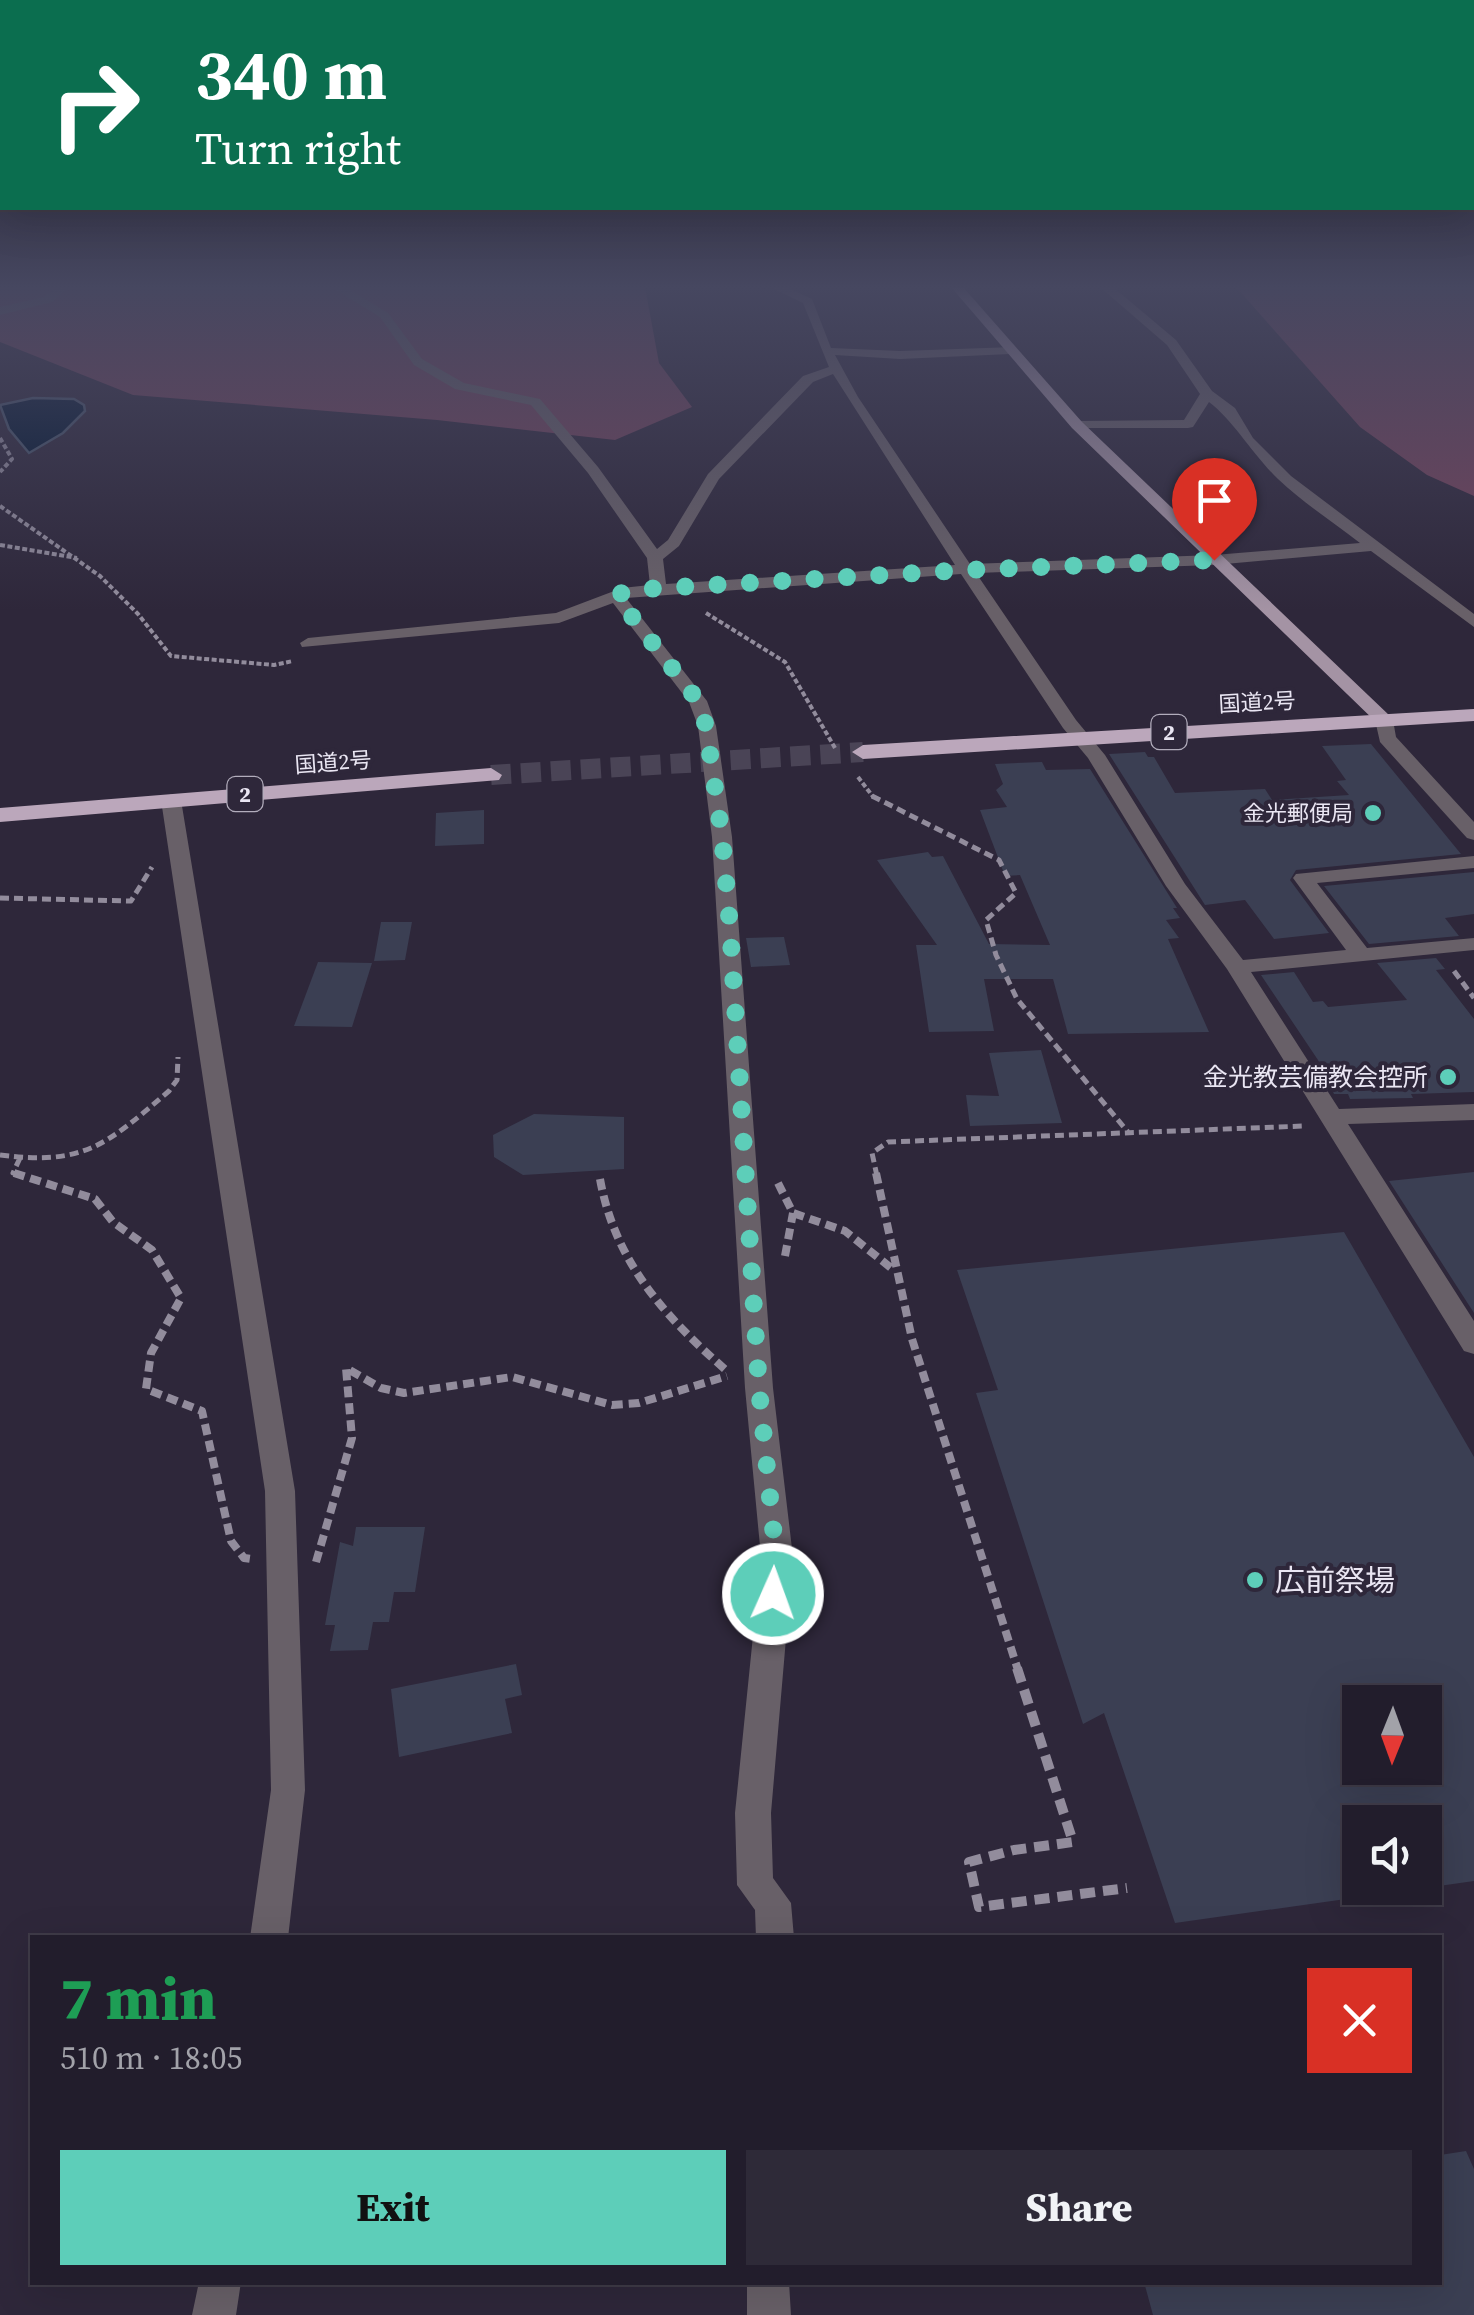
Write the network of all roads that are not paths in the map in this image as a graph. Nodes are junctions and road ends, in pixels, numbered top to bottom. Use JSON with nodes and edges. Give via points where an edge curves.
{"nodes":[{"id":1,"x":502,"y":395,"type":"edge"},
{"id":2,"x":792,"y":395,"type":"edge"},
{"id":3,"x":853,"y":395,"type":"edge"},
{"id":4,"x":1050,"y":395,"type":"edge"},
{"id":5,"x":1206,"y":395,"type":"edge"},
{"id":6,"x":1208,"y":395,"type":"edge"},
{"id":7,"x":1077,"y":426,"type":"junction"},
{"id":8,"x":1375,"y":546,"type":"junction"},
{"id":9,"x":655,"y":558,"type":"junction"},
{"id":10,"x":1214,"y":560,"type":"junction"},
{"id":11,"x":967,"y":570,"type":"junction"},
{"id":12,"x":666,"y":588,"type":"junction"},
{"id":13,"x":616,"y":596,"type":"junction"},
{"id":14,"x":1474,"y":622,"type":"edge"},
{"id":15,"x":308,"y":643,"type":"dead end"},
{"id":16,"x":1474,"y":715,"type":"edge"},
{"id":17,"x":1384,"y":720,"type":"junction"},
{"id":18,"x":1082,"y":736,"type":"junction"},
{"id":19,"x":854,"y":761,"type":"tunnel mouth"},
{"id":20,"x":490,"y":774,"type":"tunnel mouth"},
{"id":21,"x":174,"y":814,"type":"junction"},
{"id":22,"x":0,"y":815,"type":"edge"},
{"id":23,"x":1474,"y":834,"type":"edge"},
{"id":24,"x":1474,"y":862,"type":"edge"},
{"id":25,"x":1474,"y":944,"type":"edge"},
{"id":26,"x":1361,"y":955,"type":"junction"},
{"id":27,"x":1236,"y":967,"type":"junction"},
{"id":28,"x":1474,"y":1112,"type":"edge"},
{"id":29,"x":1333,"y":1121,"type":"junction"},
{"id":30,"x":1474,"y":1344,"type":"edge"},
{"id":31,"x":269,"y":1935,"type":"edge"},
{"id":32,"x":775,"y":1935,"type":"edge"},
{"id":33,"x":219,"y":2285,"type":"edge"},
{"id":34,"x":768,"y":2285,"type":"edge"},
{"id":35,"x":214,"y":2315,"type":"edge"},
{"id":36,"x":769,"y":2315,"type":"edge"}],
"edges":[{"from":1,"to":9,"type":"street","via":[[535,402],[594,470]]},
{"from":2,"to":9,"type":"street","via":[[713,477],[674,543]]},
{"from":3,"to":11,"type":"street"},
{"from":4,"to":7,"type":"main road"},
{"from":5,"to":7,"type":"street","via":[[1188,424]]},
{"from":6,"to":8,"type":"street","via":[[1230,411],[1286,479]]},
{"from":7,"to":10,"type":"main road"},
{"from":8,"to":10,"type":"street"},
{"from":8,"to":14,"type":"street"},
{"from":9,"to":12,"type":"street"},
{"from":10,"to":11,"type":"street"},
{"from":10,"to":17,"type":"main road"},
{"from":11,"to":12,"type":"street"},
{"from":11,"to":18,"type":"street"},
{"from":12,"to":13,"type":"street"},
{"from":13,"to":15,"type":"street","via":[[559,618]]},
{"from":13,"to":32,"type":"street","via":[[698,701],[722,836],[776,1557],[752,1814],[756,1885],[773,1903]]},
{"from":16,"to":17,"type":"highway","name":"国道2号","number":"2"},
{"from":17,"to":18,"type":"highway","name":"国道2号","number":"2"},
{"from":17,"to":23,"type":"street","via":[[1388,738]]},
{"from":18,"to":19,"type":"highway","name":"国道2号","number":"2"},
{"from":18,"to":27,"type":"street"},
{"from":20,"to":21,"type":"highway","name":"国道2号","number":"2"},
{"from":21,"to":22,"type":"highway","name":"国道2号","number":"2"},
{"from":21,"to":31,"type":"street","via":[[277,1472],[288,1790]]},
{"from":24,"to":26,"type":"street","via":[[1303,878]]},
{"from":25,"to":26,"type":"street"},
{"from":26,"to":27,"type":"street"},
{"from":27,"to":29,"type":"street"},
{"from":28,"to":29,"type":"street"},
{"from":29,"to":30,"type":"street"},
{"from":33,"to":35,"type":"street"},
{"from":34,"to":36,"type":"street"}]}
